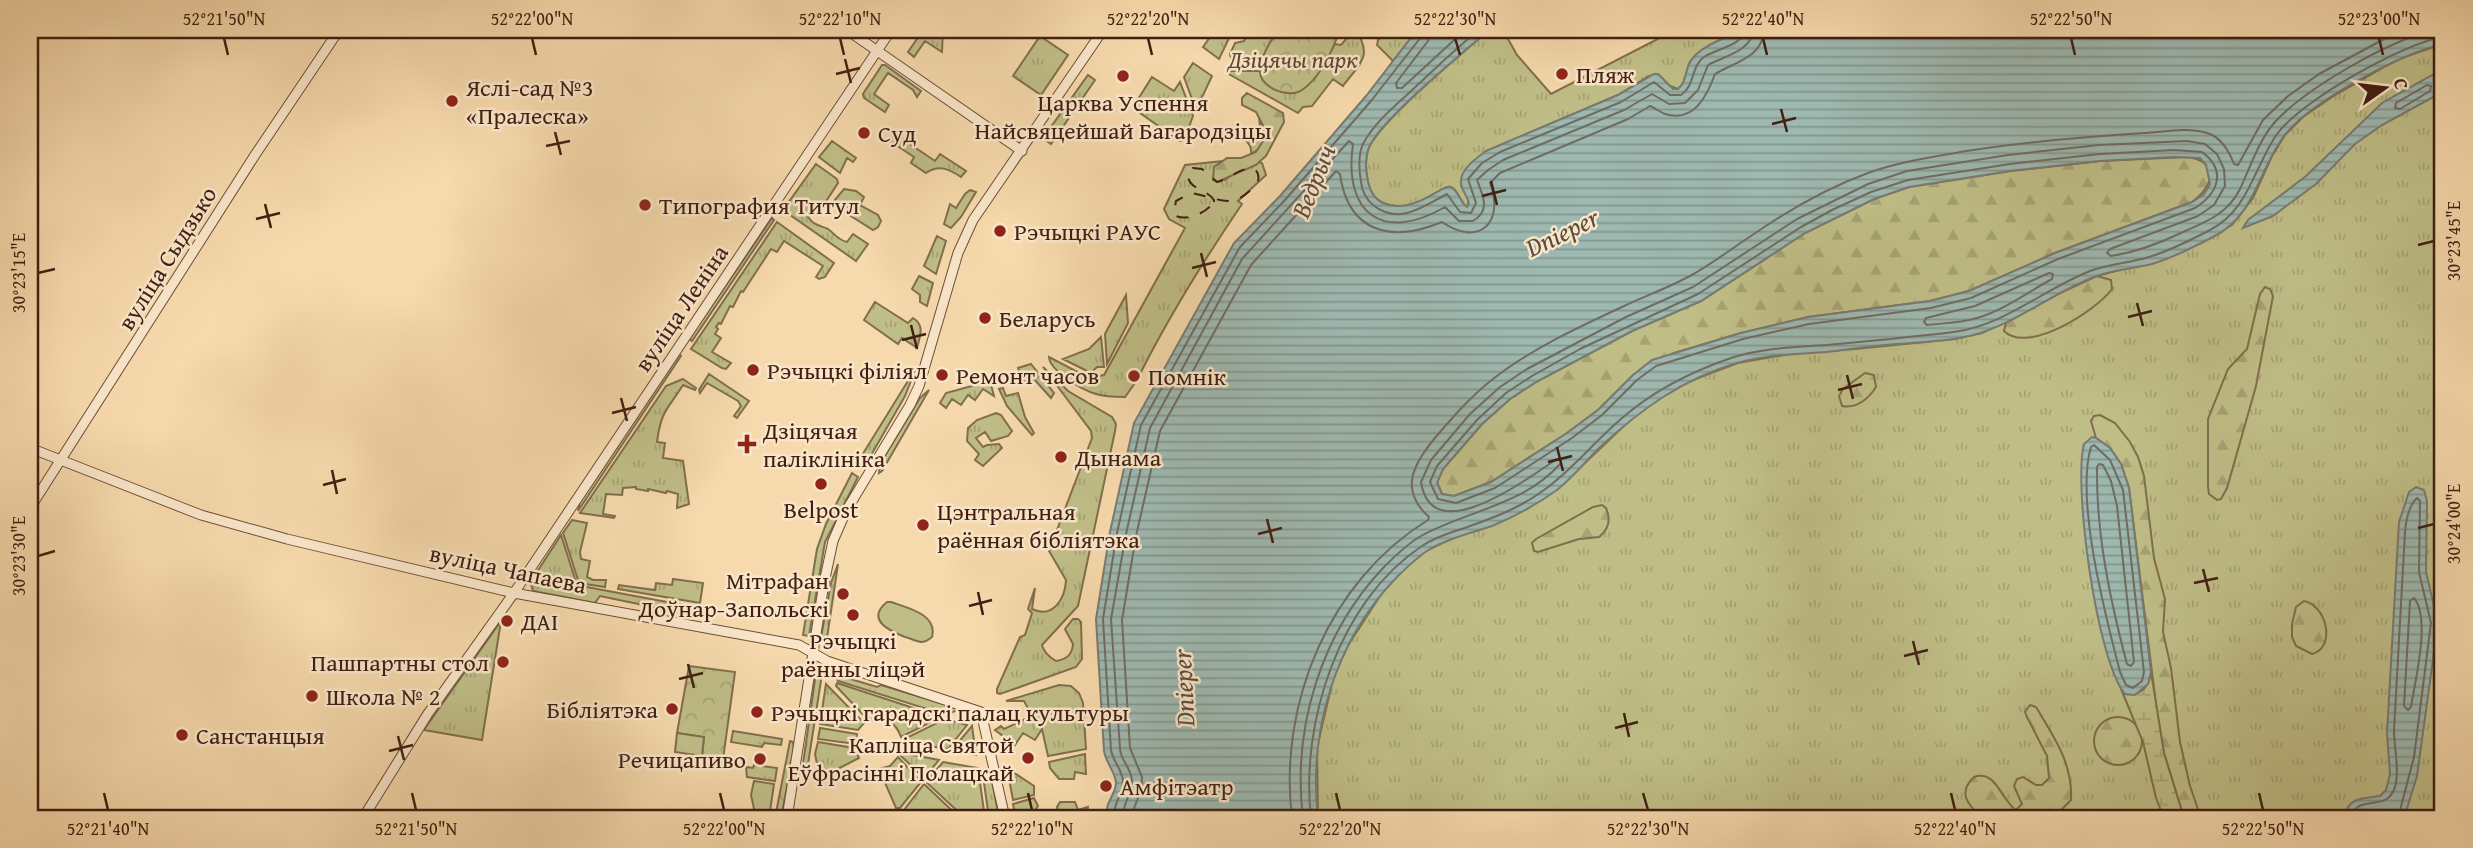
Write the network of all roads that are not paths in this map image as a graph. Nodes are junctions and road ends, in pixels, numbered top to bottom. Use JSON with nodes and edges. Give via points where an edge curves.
{"nodes":[{"id":1,"x":339,"y":30,"type":"edge"},
{"id":2,"x":847,"y":30,"type":"edge"},
{"id":3,"x":891,"y":30,"type":"edge"},
{"id":4,"x":1103,"y":30,"type":"edge"},
{"id":5,"x":878,"y":50,"type":"junction"},
{"id":6,"x":1022,"y":151,"type":"junction"},
{"id":7,"x":30,"y":448,"type":"edge"},
{"id":8,"x":62,"y":461,"type":"junction"},
{"id":9,"x":30,"y":508,"type":"edge"},
{"id":10,"x":514,"y":593,"type":"junction"},
{"id":11,"x":813,"y":653,"type":"junction"},
{"id":12,"x":363,"y":818,"type":"edge"},
{"id":13,"x":787,"y":818,"type":"edge"},
{"id":14,"x":1005,"y":818,"type":"edge"}],
"edges":[{"from":1,"to":8,"type":"street","name":"вуліца Сыдзько"},
{"from":2,"to":5,"type":"street"},
{"from":3,"to":5,"type":"street","name":"вуліца Леніна"},
{"from":4,"to":6,"type":"street"},
{"from":5,"to":6,"type":"street"},
{"from":5,"to":10,"type":"street","name":"вуліца Леніна"},
{"from":6,"to":11,"type":"street","via":[[966,234],[919,386],[846,510],[833,541]]},
{"from":7,"to":8,"type":"street","name":"вуліца Чапаева"},
{"from":8,"to":9,"type":"street","name":"вуліца Сыдзько"},
{"from":8,"to":10,"type":"street","name":"вуліца Чапаева","via":[[201,515]]},
{"from":10,"to":11,"type":"street","name":"вуліца Чапаева","via":[[799,645]]},
{"from":10,"to":12,"type":"street","name":"вуліца Леніна","via":[[422,722]]},
{"from":11,"to":13,"type":"street"},
{"from":11,"to":14,"type":"street","name":"вуліца Чапаева","via":[[981,712]]}]}
